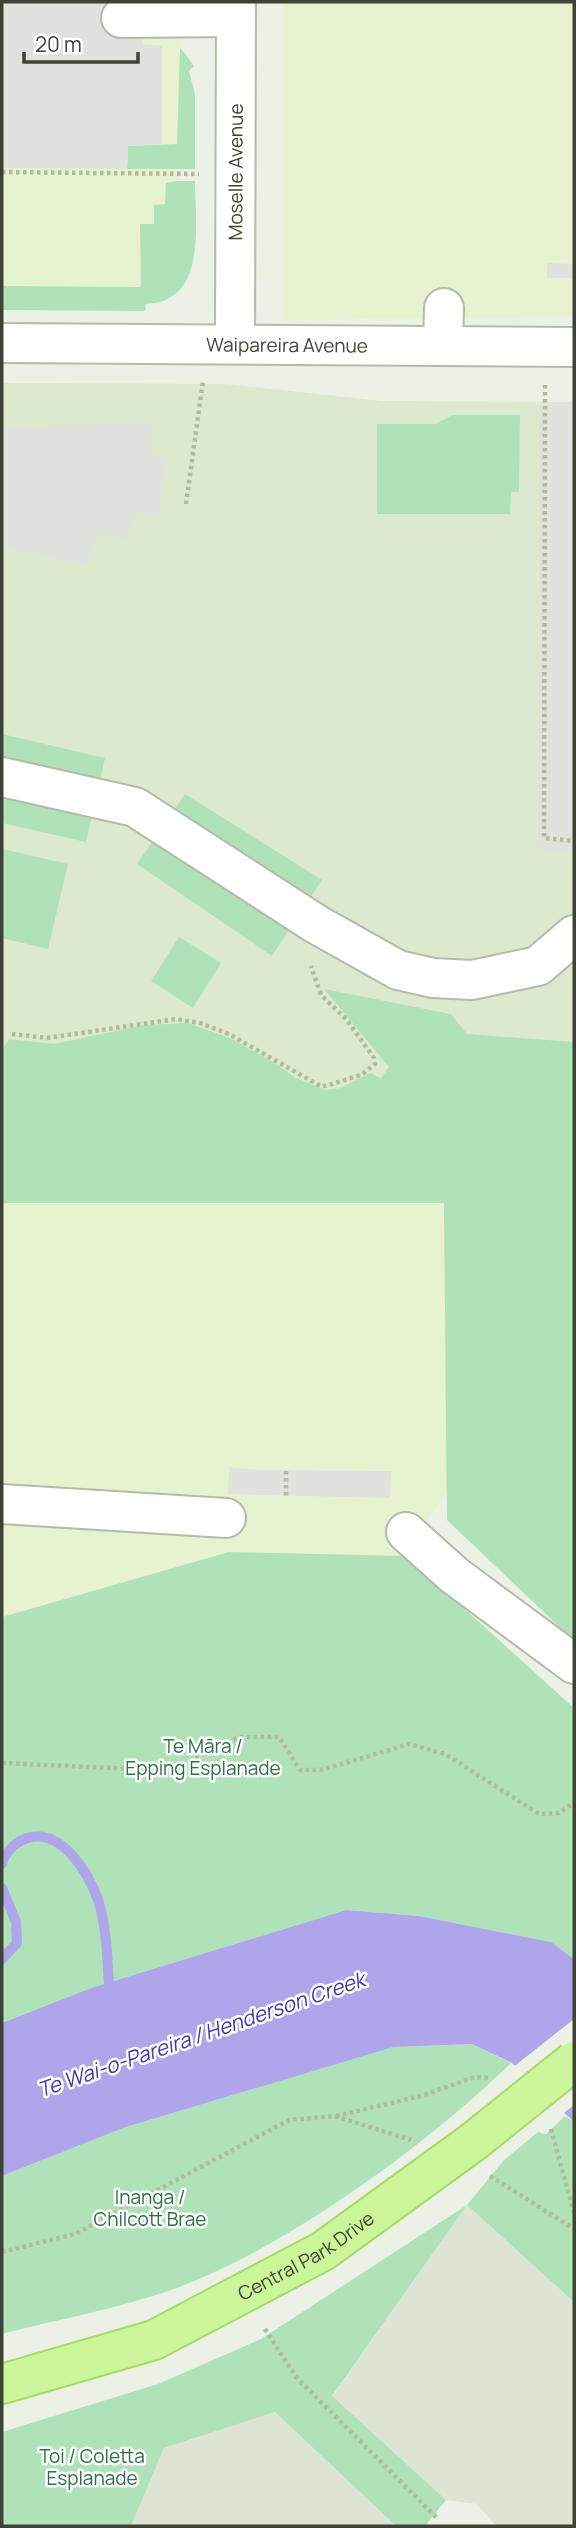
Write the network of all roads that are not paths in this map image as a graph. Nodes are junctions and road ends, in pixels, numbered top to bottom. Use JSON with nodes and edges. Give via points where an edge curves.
{"nodes":[{"id":1,"x":236,"y":10,"type":"edge"},
{"id":2,"x":121,"y":18,"type":"dead end"},
{"id":3,"x":444,"y":308,"type":"dead end"},
{"id":4,"x":2,"y":343,"type":"edge"},
{"id":5,"x":235,"y":344,"type":"junction"},
{"id":6,"x":443,"y":346,"type":"junction"},
{"id":7,"x":574,"y":347,"type":"edge"},
{"id":8,"x":2,"y":777,"type":"edge"},
{"id":9,"x":574,"y":935,"type":"edge"},
{"id":10,"x":2,"y":1504,"type":"edge"},
{"id":11,"x":226,"y":1518,"type":"dead end"},
{"id":12,"x":406,"y":1532,"type":"dead end"},
{"id":13,"x":574,"y":1664,"type":"edge"},
{"id":14,"x":574,"y":2062,"type":"edge"},
{"id":15,"x":2,"y":2384,"type":"edge"}],
"edges":[{"from":1,"to":2,"type":"street"},
{"from":1,"to":5,"type":"street","name":"Moselle Avenue"},
{"from":3,"to":6,"type":"street"},
{"from":4,"to":5,"type":"street","name":"Waipareira Avenue"},
{"from":5,"to":6,"type":"street","name":"Waipareira Avenue"},
{"from":6,"to":7,"type":"street","name":"Waipareira Avenue"},
{"from":8,"to":9,"type":"street","via":[[135,807],[316,924],[398,970],[472,980],[538,966]]},
{"from":10,"to":11,"type":"street"},
{"from":12,"to":13,"type":"street","via":[[454,1575]]},
{"from":14,"to":15,"type":"main road","name":"Central Park Drive","bridge":true,"via":[[477,2156],[323,2251],[154,2340]]}]}
